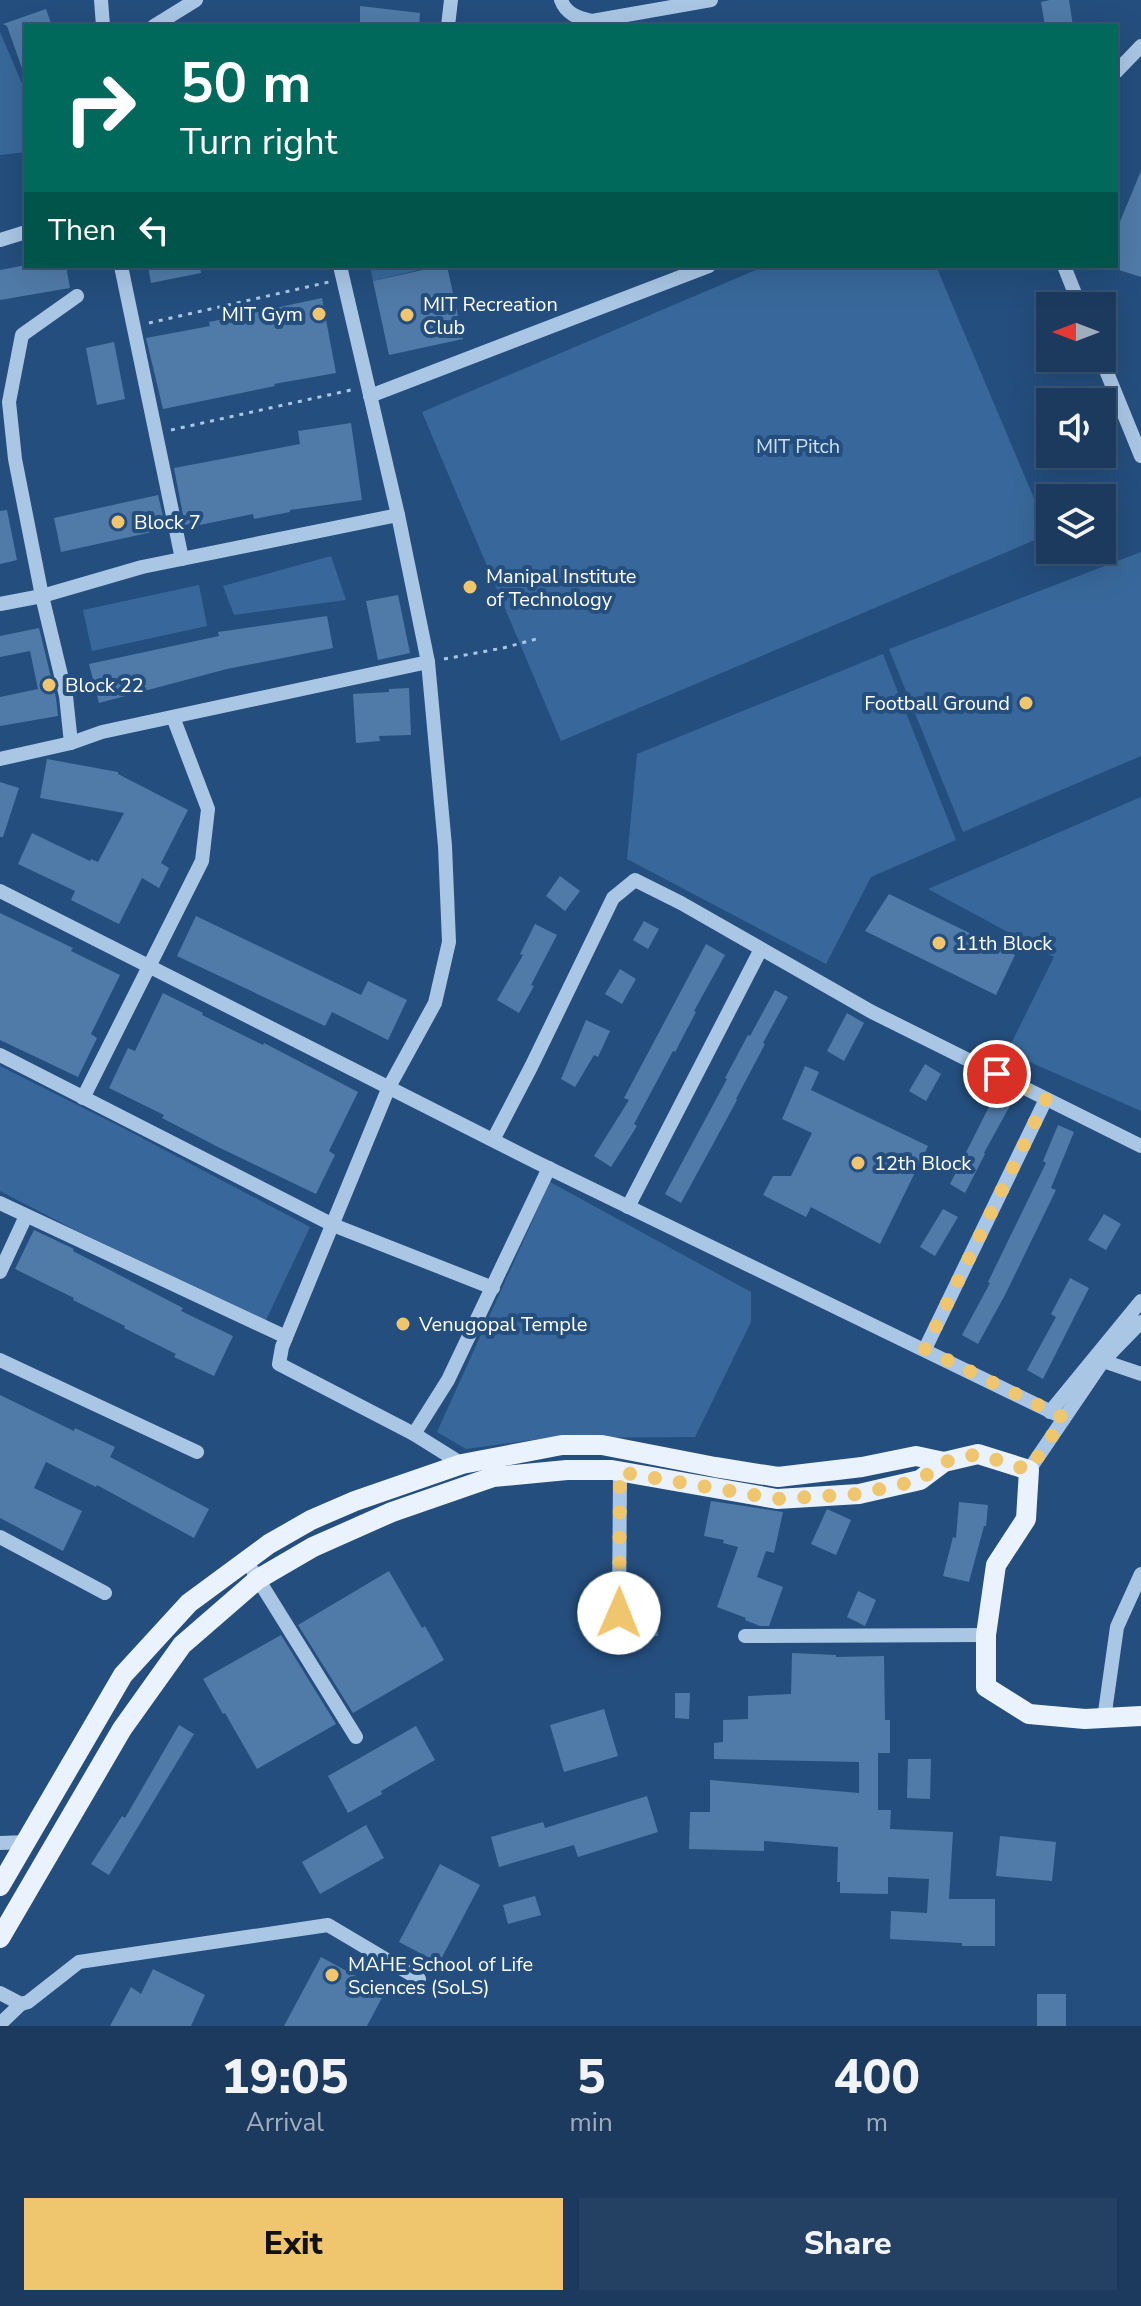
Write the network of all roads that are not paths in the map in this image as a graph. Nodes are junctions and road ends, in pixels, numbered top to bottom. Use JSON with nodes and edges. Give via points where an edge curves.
{"nodes":[{"id":1,"x":101,"y":0,"type":"edge"},
{"id":2,"x":196,"y":0,"type":"edge"},
{"id":3,"x":451,"y":0,"type":"edge"},
{"id":4,"x":561,"y":0,"type":"edge"},
{"id":5,"x":711,"y":0,"type":"edge"},
{"id":6,"x":666,"y":3,"type":"edge"},
{"id":7,"x":103,"y":24,"type":"edge"},
{"id":8,"x":157,"y":24,"type":"edge"},
{"id":9,"x":448,"y":24,"type":"edge"},
{"id":10,"x":1141,"y":46,"type":"edge"},
{"id":11,"x":1118,"y":70,"type":"edge"},
{"id":12,"x":24,"y":233,"type":"edge"},
{"id":13,"x":0,"y":240,"type":"edge"},
{"id":14,"x":121,"y":268,"type":"edge"},
{"id":15,"x":704,"y":268,"type":"edge"},
{"id":16,"x":1065,"y":268,"type":"edge"},
{"id":17,"x":342,"y":272,"type":"edge"},
{"id":18,"x":1074,"y":292,"type":"edge"},
{"id":19,"x":77,"y":296,"type":"dead end"},
{"id":20,"x":1107,"y":372,"type":"edge"},
{"id":21,"x":369,"y":391,"type":"junction"},
{"id":22,"x":1141,"y":456,"type":"edge"},
{"id":23,"x":398,"y":515,"type":"junction"},
{"id":24,"x":182,"y":559,"type":"junction"},
{"id":25,"x":42,"y":596,"type":"junction"},
{"id":26,"x":0,"y":604,"type":"edge"},
{"id":27,"x":428,"y":662,"type":"junction"},
{"id":28,"x":173,"y":717,"type":"junction"},
{"id":29,"x":71,"y":743,"type":"junction"},
{"id":30,"x":0,"y":759,"type":"edge"},
{"id":31,"x":0,"y":891,"type":"edge"},
{"id":32,"x":761,"y":949,"type":"junction"},
{"id":33,"x":150,"y":967,"type":"junction"},
{"id":34,"x":0,"y":1055,"type":"edge"},
{"id":35,"x":389,"y":1087,"type":"junction"},
{"id":36,"x":83,"y":1098,"type":"junction"},
{"id":37,"x":1046,"y":1099,"type":"junction"},
{"id":38,"x":493,"y":1140,"type":"junction"},
{"id":39,"x":1141,"y":1146,"type":"edge"},
{"id":40,"x":549,"y":1168,"type":"junction"},
{"id":41,"x":0,"y":1203,"type":"edge"},
{"id":42,"x":628,"y":1207,"type":"junction"},
{"id":43,"x":26,"y":1216,"type":"junction"},
{"id":44,"x":333,"y":1225,"type":"junction"},
{"id":45,"x":0,"y":1272,"type":"edge"},
{"id":46,"x":493,"y":1288,"type":"junction"},
{"id":47,"x":1141,"y":1301,"type":"edge"},
{"id":48,"x":1141,"y":1322,"type":"edge"},
{"id":49,"x":286,"y":1337,"type":"junction"},
{"id":50,"x":925,"y":1349,"type":"junction"},
{"id":51,"x":0,"y":1360,"type":"edge"},
{"id":52,"x":1103,"y":1361,"type":"junction"},
{"id":53,"x":1141,"y":1374,"type":"edge"},
{"id":54,"x":1057,"y":1415,"type":"junction"},
{"id":55,"x":414,"y":1434,"type":"junction"},
{"id":56,"x":197,"y":1452,"type":"dead end"},
{"id":57,"x":944,"y":1462,"type":"junction"},
{"id":58,"x":462,"y":1464,"type":"junction"},
{"id":59,"x":1029,"y":1470,"type":"junction"},
{"id":60,"x":620,"y":1472,"type":"junction"},
{"id":61,"x":0,"y":1537,"type":"edge"},
{"id":62,"x":247,"y":1560,"type":"junction"},
{"id":63,"x":1141,"y":1574,"type":"edge"},
{"id":64,"x":258,"y":1579,"type":"junction"},
{"id":65,"x":105,"y":1593,"type":"dead end"},
{"id":66,"x":619,"y":1613,"type":"dead end"},
{"id":67,"x":986,"y":1635,"type":"junction"},
{"id":68,"x":745,"y":1636,"type":"dead end"},
{"id":69,"x":1141,"y":1716,"type":"edge"},
{"id":70,"x":1104,"y":1719,"type":"junction"},
{"id":71,"x":356,"y":1737,"type":"dead end"},
{"id":72,"x":27,"y":1842,"type":"junction"},
{"id":73,"x":0,"y":1843,"type":"edge"},
{"id":74,"x":0,"y":1886,"type":"edge"},
{"id":75,"x":0,"y":1938,"type":"edge"},
{"id":76,"x":419,"y":1979,"type":"dead end"},
{"id":77,"x":0,"y":1993,"type":"edge"},
{"id":78,"x":21,"y":2004,"type":"junction"},
{"id":79,"x":0,"y":2024,"type":"edge"}],
"edges":[{"from":1,"to":7,"type":"street"},
{"from":2,"to":8,"type":"street"},
{"from":3,"to":9,"type":"street"},
{"from":4,"to":6,"type":"street","via":[[575,17],[592,21]]},
{"from":5,"to":6,"type":"street"},
{"from":10,"to":11,"type":"street"},
{"from":12,"to":13,"type":"street"},
{"from":14,"to":24,"type":"street"},
{"from":15,"to":21,"type":"street"},
{"from":16,"to":18,"type":"street"},
{"from":17,"to":21,"type":"street"},
{"from":19,"to":25,"type":"street","via":[[22,335],[9,402]]},
{"from":20,"to":22,"type":"street"},
{"from":21,"to":23,"type":"street"},
{"from":23,"to":24,"type":"street"},
{"from":23,"to":27,"type":"street"},
{"from":24,"to":25,"type":"street"},
{"from":25,"to":26,"type":"street"},
{"from":25,"to":29,"type":"street","via":[[66,696]]},
{"from":27,"to":28,"type":"street"},
{"from":27,"to":35,"type":"street","via":[[449,942],[435,1003]]},
{"from":28,"to":29,"type":"street"},
{"from":28,"to":33,"type":"street","via":[[208,809],[202,861]]},
{"from":29,"to":30,"type":"street"},
{"from":31,"to":33,"type":"street"},
{"from":32,"to":37,"type":"street","via":[[872,1012]]},
{"from":32,"to":38,"type":"street","via":[[635,880],[613,898]]},
{"from":32,"to":42,"type":"street"},
{"from":33,"to":35,"type":"street"},
{"from":33,"to":36,"type":"street"},
{"from":34,"to":36,"type":"street"},
{"from":35,"to":38,"type":"street"},
{"from":35,"to":44,"type":"street"},
{"from":36,"to":44,"type":"street"},
{"from":37,"to":39,"type":"street"},
{"from":37,"to":50,"type":"street"},
{"from":38,"to":40,"type":"street"},
{"from":40,"to":42,"type":"street"},
{"from":40,"to":46,"type":"street"},
{"from":41,"to":43,"type":"street"},
{"from":42,"to":50,"type":"street"},
{"from":43,"to":45,"type":"street"},
{"from":43,"to":49,"type":"street"},
{"from":44,"to":46,"type":"street"},
{"from":44,"to":49,"type":"street"},
{"from":46,"to":55,"type":"street","via":[[448,1380]]},
{"from":47,"to":54,"type":"street"},
{"from":48,"to":52,"type":"street"},
{"from":49,"to":55,"type":"street","via":[[279,1364]]},
{"from":50,"to":54,"type":"street"},
{"from":51,"to":56,"type":"street"},
{"from":52,"to":53,"type":"street"},
{"from":52,"to":54,"type":"street"},
{"from":54,"to":59,"type":"street"},
{"from":55,"to":58,"type":"street"},
{"from":57,"to":58,"type":"main road","via":[[916,1456],[778,1477],[602,1445],[562,1445]]},
{"from":57,"to":59,"type":"main road","via":[[978,1454]]},
{"from":57,"to":60,"type":"main road","via":[[920,1480],[859,1494],[777,1499]]},
{"from":58,"to":62,"type":"main road","via":[[311,1520]]},
{"from":59,"to":67,"type":"main road","via":[[1026,1519],[996,1565]]},
{"from":60,"to":64,"type":"main road","via":[[567,1470],[493,1477],[392,1512],[313,1547]]},
{"from":60,"to":66,"type":"street"},
{"from":61,"to":65,"type":"street"},
{"from":62,"to":64,"type":"street"},
{"from":62,"to":72,"type":"main road","via":[[189,1603],[123,1675]]},
{"from":63,"to":70,"type":"street","via":[[1117,1627]]},
{"from":64,"to":71,"type":"street"},
{"from":64,"to":75,"type":"main road","via":[[182,1645],[122,1729]]},
{"from":67,"to":68,"type":"street"},
{"from":67,"to":70,"type":"main road","via":[[986,1687],[1029,1714]]},
{"from":69,"to":70,"type":"main road"},
{"from":72,"to":73,"type":"street"},
{"from":72,"to":74,"type":"main road"},
{"from":76,"to":78,"type":"street","via":[[328,1925],[79,1962]]},
{"from":77,"to":78,"type":"street"},
{"from":78,"to":79,"type":"street"}]}
